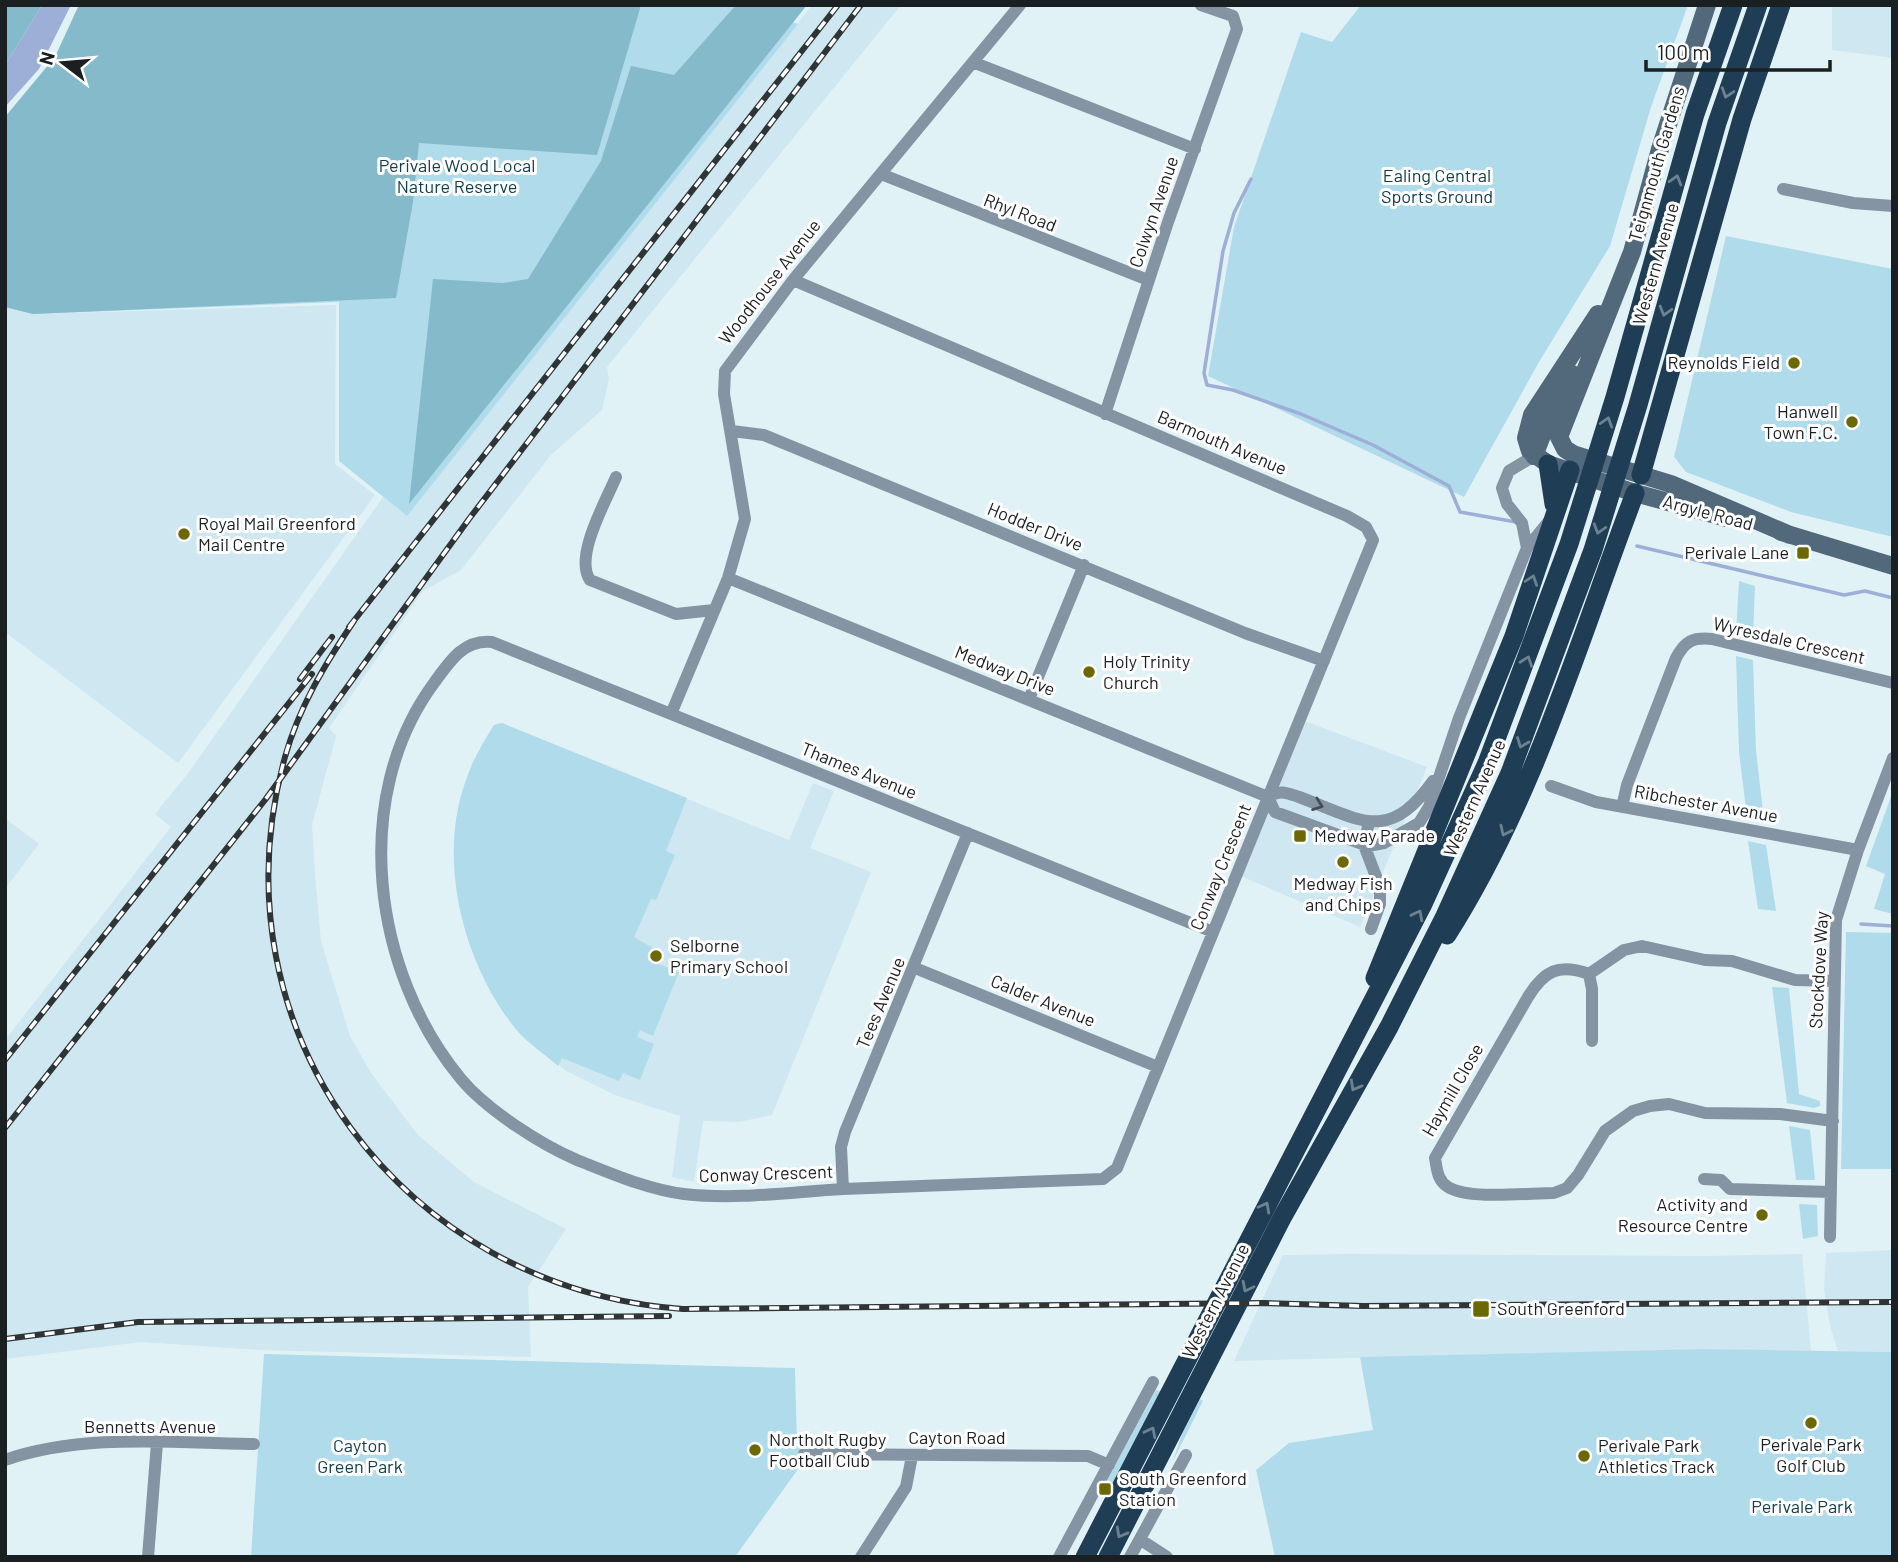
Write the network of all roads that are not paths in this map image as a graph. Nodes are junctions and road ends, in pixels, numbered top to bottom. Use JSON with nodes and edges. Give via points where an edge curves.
{"nodes":[{"id":1,"x":1020,"y":5,"type":"edge"},
{"id":2,"x":1201,"y":5,"type":"edge"},
{"id":3,"x":1707,"y":5,"type":"edge"},
{"id":4,"x":1733,"y":5,"type":"edge"},
{"id":5,"x":1758,"y":5,"type":"edge"},
{"id":6,"x":1781,"y":5,"type":"edge"},
{"id":7,"x":975,"y":63,"type":"junction"},
{"id":8,"x":1195,"y":149,"type":"junction"},
{"id":9,"x":881,"y":174,"type":"junction"},
{"id":10,"x":1783,"y":189,"type":"dead end"},
{"id":11,"x":1893,"y":206,"type":"edge"},
{"id":12,"x":793,"y":280,"type":"junction"},
{"id":13,"x":1148,"y":281,"type":"junction"},
{"id":14,"x":1619,"y":282,"type":"junction"},
{"id":15,"x":1600,"y":329,"type":"junction"},
{"id":16,"x":1105,"y":414,"type":"junction"},
{"id":17,"x":732,"y":431,"type":"junction"},
{"id":18,"x":1541,"y":460,"type":"junction"},
{"id":19,"x":1575,"y":463,"type":"junction"},
{"id":20,"x":616,"y":477,"type":"dead end"},
{"id":21,"x":1633,"y":482,"type":"junction"},
{"id":22,"x":1554,"y":512,"type":"junction"},
{"id":23,"x":1527,"y":548,"type":"junction"},
{"id":24,"x":1084,"y":565,"type":"junction"},
{"id":25,"x":1892,"y":565,"type":"edge"},
{"id":26,"x":728,"y":578,"type":"junction"},
{"id":27,"x":714,"y":610,"type":"junction"},
{"id":28,"x":492,"y":642,"type":"joint"},
{"id":29,"x":1324,"y":660,"type":"junction"},
{"id":30,"x":1893,"y":683,"type":"edge"},
{"id":31,"x":1029,"y":699,"type":"junction"},
{"id":32,"x":671,"y":714,"type":"junction"},
{"id":33,"x":1893,"y":758,"type":"edge"},
{"id":34,"x":1438,"y":774,"type":"junction"},
{"id":35,"x":1550,"y":786,"type":"dead end"},
{"id":36,"x":1268,"y":797,"type":"junction"},
{"id":37,"x":1622,"y":807,"type":"junction"},
{"id":38,"x":1369,"y":822,"type":"junction"},
{"id":39,"x":968,"y":833,"type":"junction"},
{"id":40,"x":1364,"y":845,"type":"junction"},
{"id":41,"x":1858,"y":850,"type":"junction"},
{"id":42,"x":1371,"y":929,"type":"dead end"},
{"id":43,"x":1213,"y":932,"type":"junction"},
{"id":44,"x":915,"y":968,"type":"junction"},
{"id":45,"x":1589,"y":974,"type":"junction"},
{"id":46,"x":1835,"y":981,"type":"junction"},
{"id":47,"x":1365,"y":1020,"type":"junction"},
{"id":48,"x":1389,"y":1027,"type":"junction"},
{"id":49,"x":1592,"y":1041,"type":"dead end"},
{"id":50,"x":1158,"y":1067,"type":"junction"},
{"id":51,"x":1833,"y":1121,"type":"junction"},
{"id":52,"x":1704,"y":1179,"type":"dead end"},
{"id":53,"x":843,"y":1189,"type":"junction"},
{"id":54,"x":1831,"y":1192,"type":"junction"},
{"id":55,"x":1830,"y":1237,"type":"dead end"},
{"id":56,"x":1153,"y":1382,"type":"dead end"},
{"id":57,"x":157,"y":1443,"type":"junction"},
{"id":58,"x":254,"y":1444,"type":"dead end"},
{"id":59,"x":804,"y":1454,"type":"dead end"},
{"id":60,"x":1186,"y":1455,"type":"dead end"},
{"id":61,"x":912,"y":1456,"type":"junction"},
{"id":62,"x":5,"y":1460,"type":"edge"},
{"id":63,"x":1109,"y":1465,"type":"junction"},
{"id":64,"x":1142,"y":1540,"type":"junction"},
{"id":65,"x":148,"y":1557,"type":"edge"},
{"id":66,"x":861,"y":1557,"type":"edge"},
{"id":67,"x":1059,"y":1557,"type":"edge"},
{"id":68,"x":1084,"y":1557,"type":"edge"},
{"id":69,"x":1108,"y":1557,"type":"edge"},
{"id":70,"x":1130,"y":1557,"type":"edge"},
{"id":71,"x":1167,"y":1557,"type":"edge"}],
"edges":[{"from":1,"to":7,"type":"street","name":"Woodhouse Avenue"},
{"from":2,"to":8,"type":"street","name":"Colwyn Avenue","via":[[1237,21]]},
{"from":3,"to":14,"type":"main road","name":"Teignmouth Gardens"},
{"from":47,"to":4,"type":"highway","name":"Western Avenue","one_way":true,"via":[[1487,763],[1530,652],[1569,544],[1695,114]]},
{"from":5,"to":48,"type":"highway","name":"Western Avenue","one_way":true,"via":[[1717,122],[1605,510],[1550,672],[1510,773]]},
{"from":6,"to":21,"type":"highway"},
{"from":7,"to":8,"type":"street"},
{"from":7,"to":9,"type":"street","name":"Woodhouse Avenue"},
{"from":8,"to":13,"type":"street","name":"Colwyn Avenue"},
{"from":9,"to":12,"type":"street","name":"Woodhouse Avenue"},
{"from":9,"to":13,"type":"street","name":"Rhyl Road"},
{"from":10,"to":11,"type":"street"},
{"from":12,"to":16,"type":"street","name":"Barmouth Avenue"},
{"from":12,"to":17,"type":"street","name":"Woodhouse Avenue","via":[[726,371],[724,394]]},
{"from":13,"to":16,"type":"street","name":"Colwyn Avenue"},
{"from":14,"to":15,"type":"main road"},
{"from":14,"to":18,"type":"main road","via":[[1532,415],[1526,438]]},
{"from":15,"to":18,"type":"main road","via":[[1556,401]]},
{"from":15,"to":19,"type":"main road","via":[[1560,429],[1561,444]]},
{"from":16,"to":29,"type":"street","name":"Barmouth Avenue","via":[[1197,450],[1366,527],[1373,540]]},
{"from":17,"to":24,"type":"street","name":"Hodder Drive","via":[[764,435]]},
{"from":17,"to":26,"type":"street","name":"Woodhouse Avenue","via":[[745,519]]},
{"from":18,"to":19,"type":"main road","name":"Argyle Road"},
{"from":18,"to":22,"type":"highway"},
{"from":18,"to":23,"type":"street","via":[[1508,471],[1502,488],[1507,504],[1522,523]]},
{"from":19,"to":21,"type":"main road","name":"Argyle Road"},
{"from":19,"to":22,"type":"highway"},
{"from":20,"to":27,"type":"street","via":[[584,555],[584,572],[590,580],[676,614]]},
{"from":21,"to":25,"type":"main road","name":"Argyle Road"},
{"from":21,"to":48,"type":"highway","one_way":true,"via":[[1566,685],[1525,788],[1477,888]]},
{"from":22,"to":23,"type":"street"},
{"from":47,"to":22,"type":"highway","one_way":true,"via":[[1378,967],[1514,636]]},
{"from":23,"to":34,"type":"street"},
{"from":24,"to":29,"type":"street","name":"Hodder Drive","via":[[1245,633]]},
{"from":24,"to":31,"type":"street"},
{"from":26,"to":27,"type":"street","name":"Woodhouse Avenue"},
{"from":26,"to":31,"type":"street","name":"Medway Drive"},
{"from":27,"to":32,"type":"street","name":"Woodhouse Avenue"},
{"from":28,"to":32,"type":"street","name":"Thames Avenue"},
{"from":28,"to":53,"type":"street","name":"Conway Crescent","via":[[470,642],[425,696],[405,734],[386,797],[382,861],[388,921],[408,986],[442,1053],[463,1081],[515,1124],[576,1159],[621,1176],[681,1194]]},
{"from":29,"to":36,"type":"street","name":"Barmouth Avenue"},
{"from":30,"to":37,"type":"street","name":"Wyresdale Crescent","via":[[1712,639],[1686,643],[1676,658]]},
{"from":31,"to":36,"type":"street","name":"Medway Drive"},
{"from":32,"to":39,"type":"street","name":"Thames Avenue"},
{"from":33,"to":41,"type":"street","name":"Stockdove Way"},
{"from":34,"to":38,"type":"street","via":[[1402,816]]},
{"from":34,"to":40,"type":"street","via":[[1429,807],[1419,823],[1384,843]]},
{"from":35,"to":37,"type":"street","name":"Ribchester Avenue"},
{"from":36,"to":38,"type":"street","one_way":true,"via":[[1283,792]]},
{"from":36,"to":40,"type":"street","via":[[1275,812]]},
{"from":36,"to":43,"type":"street","name":"Conway Crescent"},
{"from":37,"to":41,"type":"street","name":"Ribchester Avenue"},
{"from":38,"to":40,"type":"street"},
{"from":39,"to":43,"type":"street","name":"Thames Avenue"},
{"from":39,"to":44,"type":"street","name":"Tees Avenue"},
{"from":40,"to":42,"type":"street","via":[[1380,887],[1380,904]]},
{"from":41,"to":46,"type":"street","name":"Stockdove Way","via":[[1838,908]]},
{"from":43,"to":50,"type":"street","name":"Conway Crescent"},
{"from":44,"to":50,"type":"street","name":"Calder Avenue"},
{"from":44,"to":53,"type":"street","name":"Tees Avenue","via":[[845,1132]]},
{"from":45,"to":46,"type":"street","via":[[1624,950],[1642,946],[1704,960],[1732,961],[1795,980]]},
{"from":45,"to":49,"type":"street"},
{"from":45,"to":51,"type":"street","name":"Haymill Close","via":[[1559,968],[1537,982],[1441,1144],[1436,1167],[1447,1186],[1462,1193],[1554,1193],[1567,1188],[1605,1131],[1633,1111],[1650,1106],[1669,1104],[1705,1113],[1780,1114]]},
{"from":46,"to":51,"type":"street","name":"Stockdove Way"},
{"from":68,"to":47,"type":"highway","name":"Western Avenue","one_way":true},
{"from":48,"to":69,"type":"highway","name":"Western Avenue","one_way":true,"via":[[1283,1216]]},
{"from":50,"to":53,"type":"street","name":"Conway Crescent","via":[[1117,1168],[1103,1179]]},
{"from":51,"to":54,"type":"street","name":"Stockdove Way"},
{"from":52,"to":54,"type":"street","via":[[1721,1180],[1730,1189]]},
{"from":54,"to":55,"type":"street","name":"Stockdove Way"},
{"from":56,"to":63,"type":"street"},
{"from":57,"to":58,"type":"street","name":"Bennetts Avenue"},
{"from":57,"to":62,"type":"street","name":"Bennetts Avenue","via":[[75,1445]]},
{"from":57,"to":65,"type":"street"},
{"from":59,"to":61,"type":"street","name":"Cayton Road"},
{"from":60,"to":64,"type":"street"},
{"from":61,"to":63,"type":"street","name":"Cayton Road","via":[[1088,1456]]},
{"from":61,"to":66,"type":"street","via":[[906,1487]]},
{"from":63,"to":67,"type":"street"},
{"from":64,"to":70,"type":"street"},
{"from":64,"to":71,"type":"street"}]}
